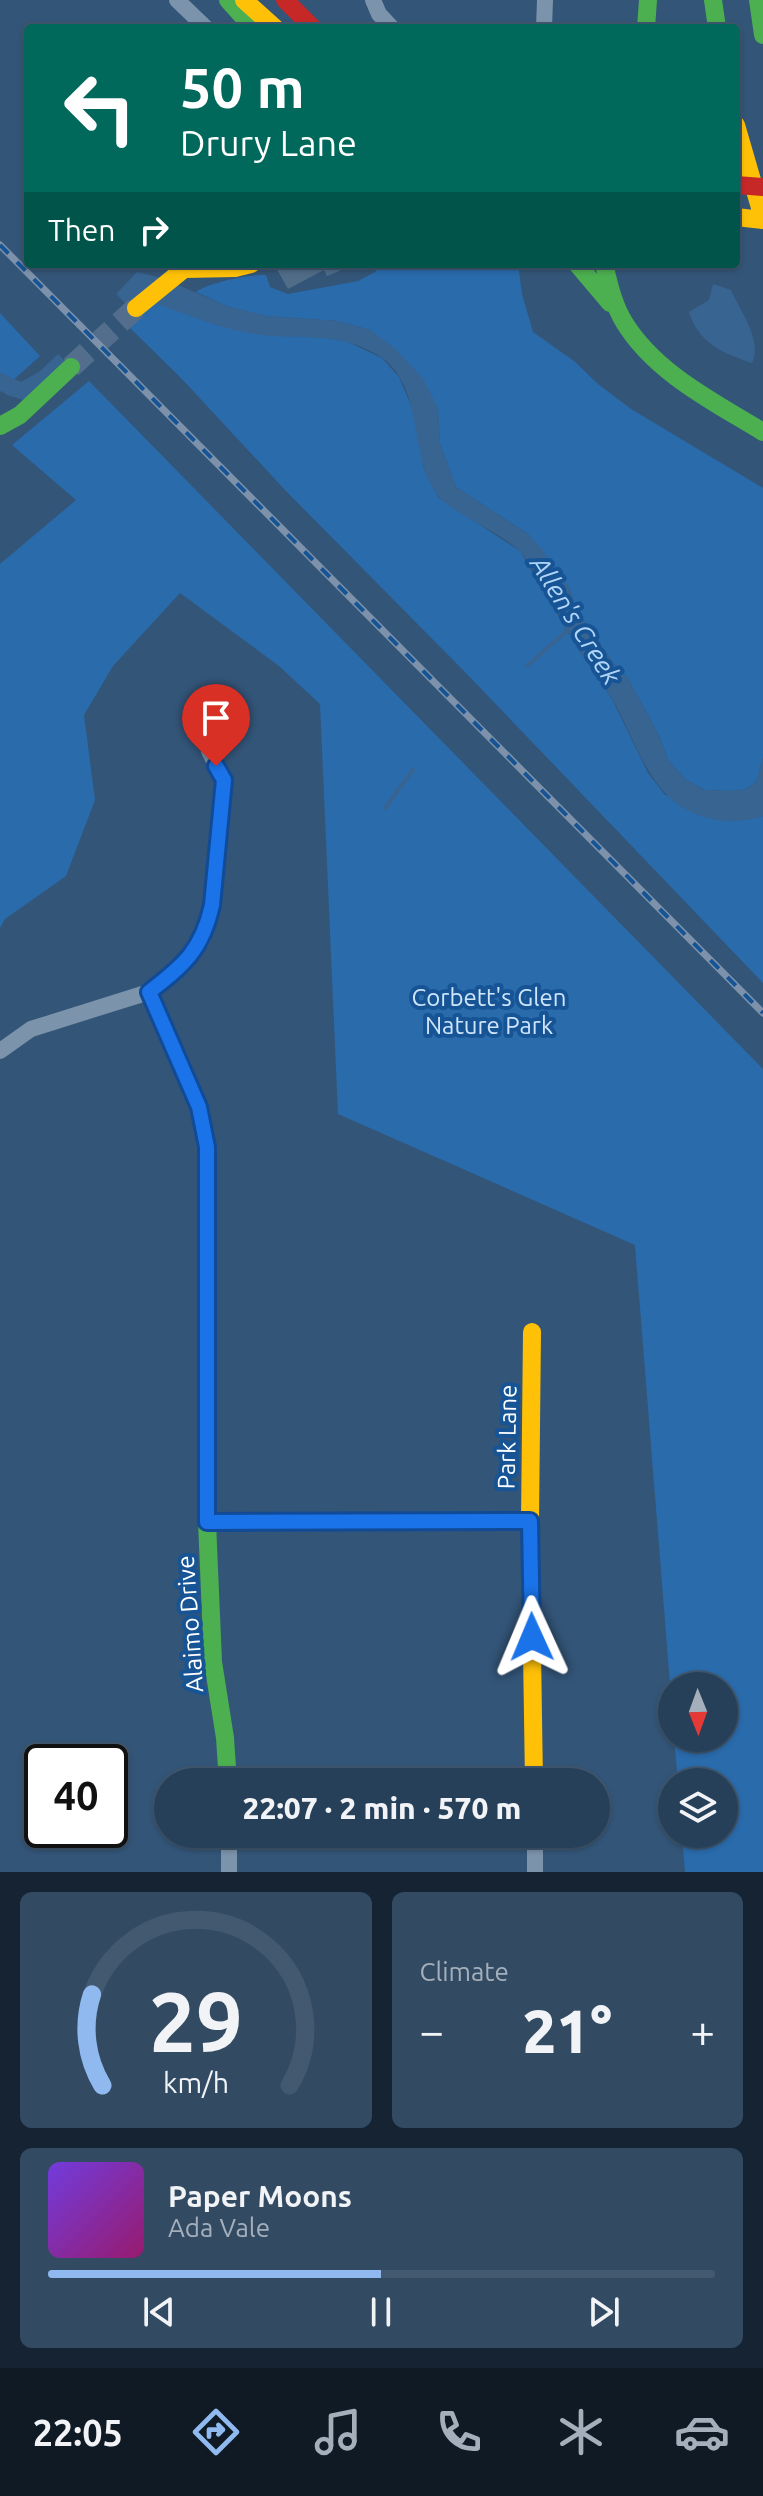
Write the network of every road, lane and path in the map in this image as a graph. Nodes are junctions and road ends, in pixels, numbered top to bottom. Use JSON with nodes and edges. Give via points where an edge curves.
{"nodes":[{"id":1,"x":177,"y":0,"type":"edge"},
{"id":2,"x":228,"y":0,"type":"edge"},
{"id":3,"x":244,"y":0,"type":"edge"},
{"id":4,"x":285,"y":0,"type":"edge"},
{"id":5,"x":373,"y":0,"type":"edge"},
{"id":6,"x":545,"y":0,"type":"edge"},
{"id":7,"x":648,"y":0,"type":"edge"},
{"id":8,"x":713,"y":0,"type":"edge"},
{"id":9,"x":758,"y":0,"type":"edge"},
{"id":10,"x":202,"y":24,"type":"edge"},
{"id":11,"x":249,"y":24,"type":"edge"},
{"id":12,"x":271,"y":24,"type":"edge"},
{"id":13,"x":309,"y":24,"type":"edge"},
{"id":14,"x":388,"y":24,"type":"edge"},
{"id":15,"x":544,"y":24,"type":"edge"},
{"id":16,"x":646,"y":24,"type":"edge"},
{"id":17,"x":716,"y":24,"type":"edge"},
{"id":18,"x":763,"y":35,"type":"edge"},
{"id":19,"x":740,"y":139,"type":"edge"},
{"id":20,"x":740,"y":185,"type":"edge"},
{"id":21,"x":763,"y":187,"type":"edge"},
{"id":22,"x":740,"y":217,"type":"edge"},
{"id":23,"x":763,"y":219,"type":"edge"},
{"id":24,"x":189,"y":268,"type":"edge"},
{"id":25,"x":189,"y":268,"type":"edge"},
{"id":26,"x":235,"y":268,"type":"edge"},
{"id":27,"x":580,"y":268,"type":"edge"},
{"id":28,"x":605,"y":268,"type":"edge"},
{"id":29,"x":140,"y":305,"type":"tunnel mouth"},
{"id":30,"x":617,"y":311,"type":"junction"},
{"id":31,"x":71,"y":367,"type":"tunnel mouth"},
{"id":32,"x":0,"y":426,"type":"edge"},
{"id":33,"x":763,"y":432,"type":"edge"},
{"id":34,"x":209,"y":751,"type":"dead end"},
{"id":35,"x":149,"y":992,"type":"junction"},
{"id":36,"x":0,"y":1051,"type":"edge"},
{"id":37,"x":532,"y":1332,"type":"dead end"},
{"id":38,"x":530,"y":1521,"type":"junction"},
{"id":39,"x":207,"y":1522,"type":"junction"},
{"id":40,"x":227,"y":1768,"type":"edge"},
{"id":41,"x":534,"y":1768,"type":"edge"},
{"id":42,"x":229,"y":1848,"type":"edge"},
{"id":43,"x":535,"y":1848,"type":"edge"},
{"id":44,"x":229,"y":1872,"type":"edge"},
{"id":45,"x":535,"y":1872,"type":"edge"}],
"edges":[{"from":1,"to":10,"type":"street"},
{"from":2,"to":11,"type":"main road"},
{"from":3,"to":12,"type":"main road"},
{"from":4,"to":13,"type":"main road"},
{"from":5,"to":14,"type":"street"},
{"from":6,"to":15,"type":"street"},
{"from":7,"to":16,"type":"main road"},
{"from":8,"to":17,"type":"main road"},
{"from":9,"to":18,"type":"main road"},
{"from":19,"to":23,"type":"main road"},
{"from":20,"to":21,"type":"main road","bridge":true},
{"from":22,"to":23,"type":"main road"},
{"from":24,"to":26,"type":"main road"},
{"from":25,"to":29,"type":"main road"},
{"from":27,"to":30,"type":"main road"},
{"from":28,"to":30,"type":"main road"},
{"from":30,"to":33,"type":"main road","via":[[646,353]]},
{"from":31,"to":32,"type":"main road","via":[[20,415]]},
{"from":34,"to":35,"type":"street","via":[[224,780],[212,905],[192,954]]},
{"from":35,"to":36,"type":"street","via":[[31,1029]]},
{"from":35,"to":39,"type":"main road","name":"Alaimo Drive","via":[[199,1107],[207,1147]]},
{"from":37,"to":38,"type":"main road","name":"Park Lane"},
{"from":38,"to":39,"type":"street"},
{"from":38,"to":41,"type":"main road","name":"Park Lane"},
{"from":39,"to":40,"type":"main road","name":"Alaimo Drive","via":[[213,1662]]},
{"from":42,"to":44,"type":"street"},
{"from":43,"to":45,"type":"street"}]}
